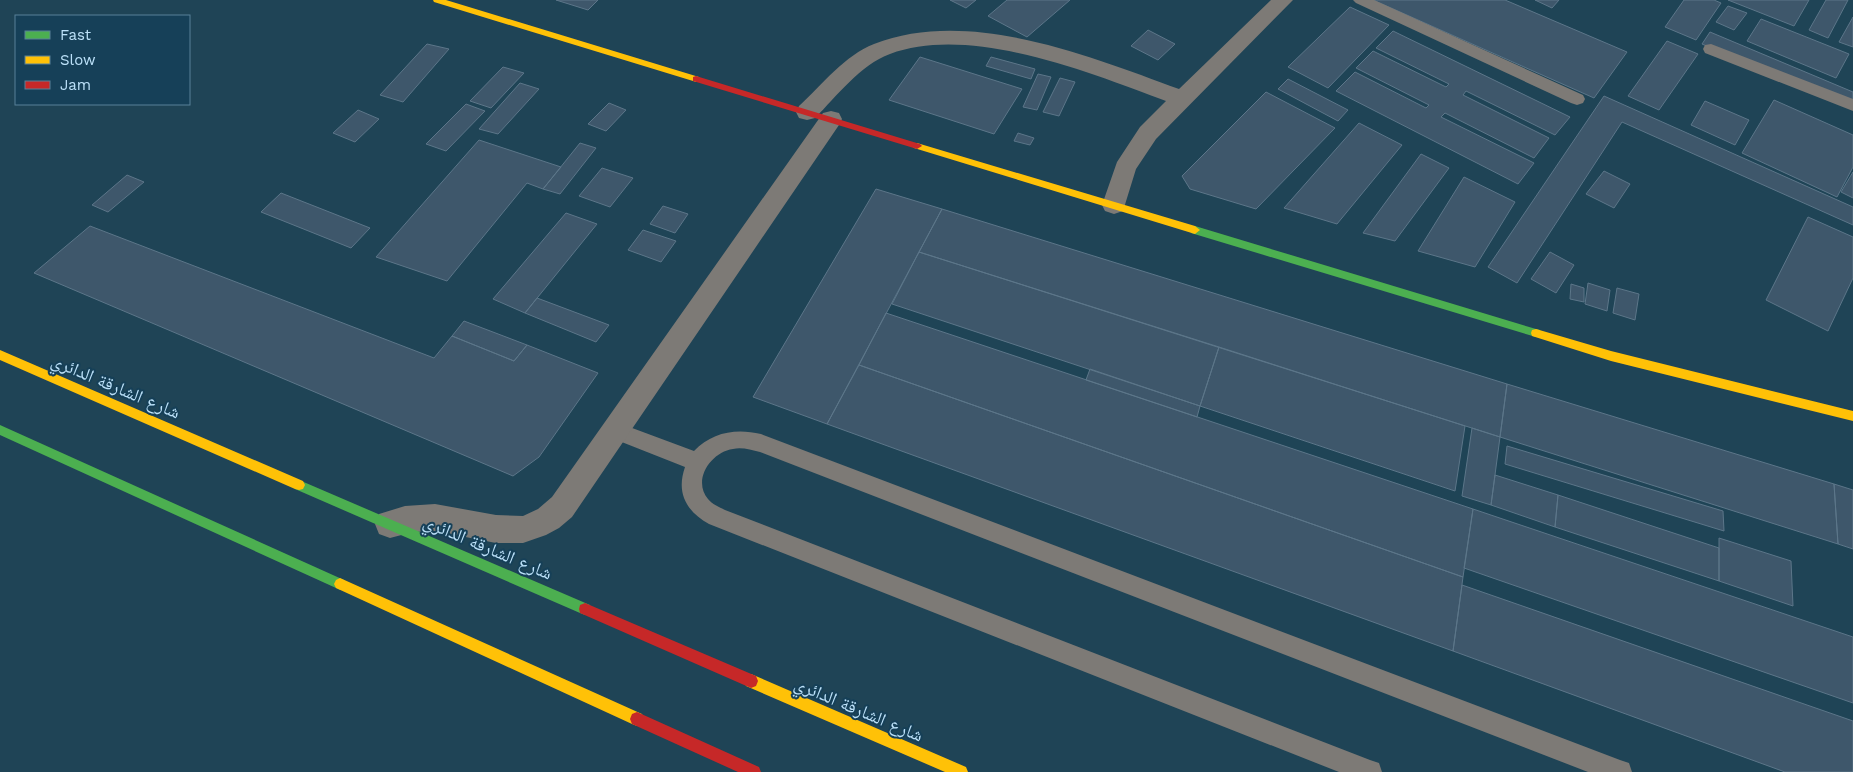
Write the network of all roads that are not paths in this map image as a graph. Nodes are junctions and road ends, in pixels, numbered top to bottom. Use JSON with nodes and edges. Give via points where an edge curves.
{"nodes":[{"id":1,"x":437,"y":0,"type":"edge"},
{"id":2,"x":1283,"y":0,"type":"edge"},
{"id":3,"x":1361,"y":0,"type":"edge"},
{"id":4,"x":1711,"y":49,"type":"dead end"},
{"id":5,"x":1183,"y":99,"type":"junction"},
{"id":6,"x":1576,"y":99,"type":"dead end"},
{"id":7,"x":1853,"y":105,"type":"edge"},
{"id":8,"x":819,"y":116,"type":"junction"},
{"id":9,"x":1114,"y":205,"type":"junction"},
{"id":10,"x":0,"y":355,"type":"edge"},
{"id":11,"x":1853,"y":416,"type":"edge"},
{"id":12,"x":0,"y":430,"type":"edge"},
{"id":13,"x":616,"y":431,"type":"junction"},
{"id":14,"x":0,"y":438,"type":"edge"},
{"id":15,"x":45,"y":451,"type":"junction"},
{"id":16,"x":697,"y":462,"type":"junction"},
{"id":17,"x":390,"y":524,"type":"junction"},
{"id":18,"x":754,"y":772,"type":"edge"},
{"id":19,"x":961,"y":772,"type":"edge"},
{"id":20,"x":1370,"y":772,"type":"edge"},
{"id":21,"x":1620,"y":772,"type":"edge"}],
"edges":[{"from":1,"to":8,"type":"main road"},
{"from":2,"to":5,"type":"street"},
{"from":3,"to":6,"type":"lane"},
{"from":4,"to":7,"type":"lane"},
{"from":5,"to":8,"type":"street","via":[[1045,53],[945,37],[923,38],[881,50],[864,60]]},
{"from":5,"to":9,"type":"street","via":[[1148,133],[1136,150],[1125,168]]},
{"from":8,"to":9,"type":"main road"},
{"from":8,"to":13,"type":"street"},
{"from":9,"to":11,"type":"main road","via":[[1611,356]]},
{"from":10,"to":17,"type":"main road","name":"شارع الشارقة الدائري"},
{"from":12,"to":15,"type":"main road"},
{"from":13,"to":16,"type":"lane"},
{"from":13,"to":17,"type":"street","via":[[562,507],[535,527],[504,531],[431,517],[408,518]]},
{"from":14,"to":15,"type":"main road"},
{"from":15,"to":18,"type":"main road"},
{"from":16,"to":20,"type":"lane","via":[[691,478],[693,495],[702,508],[717,517]]},
{"from":16,"to":21,"type":"lane","via":[[709,449],[726,441],[744,439],[761,443]]},
{"from":17,"to":19,"type":"main road","name":"شارع الشارقة الدائري"}]}
